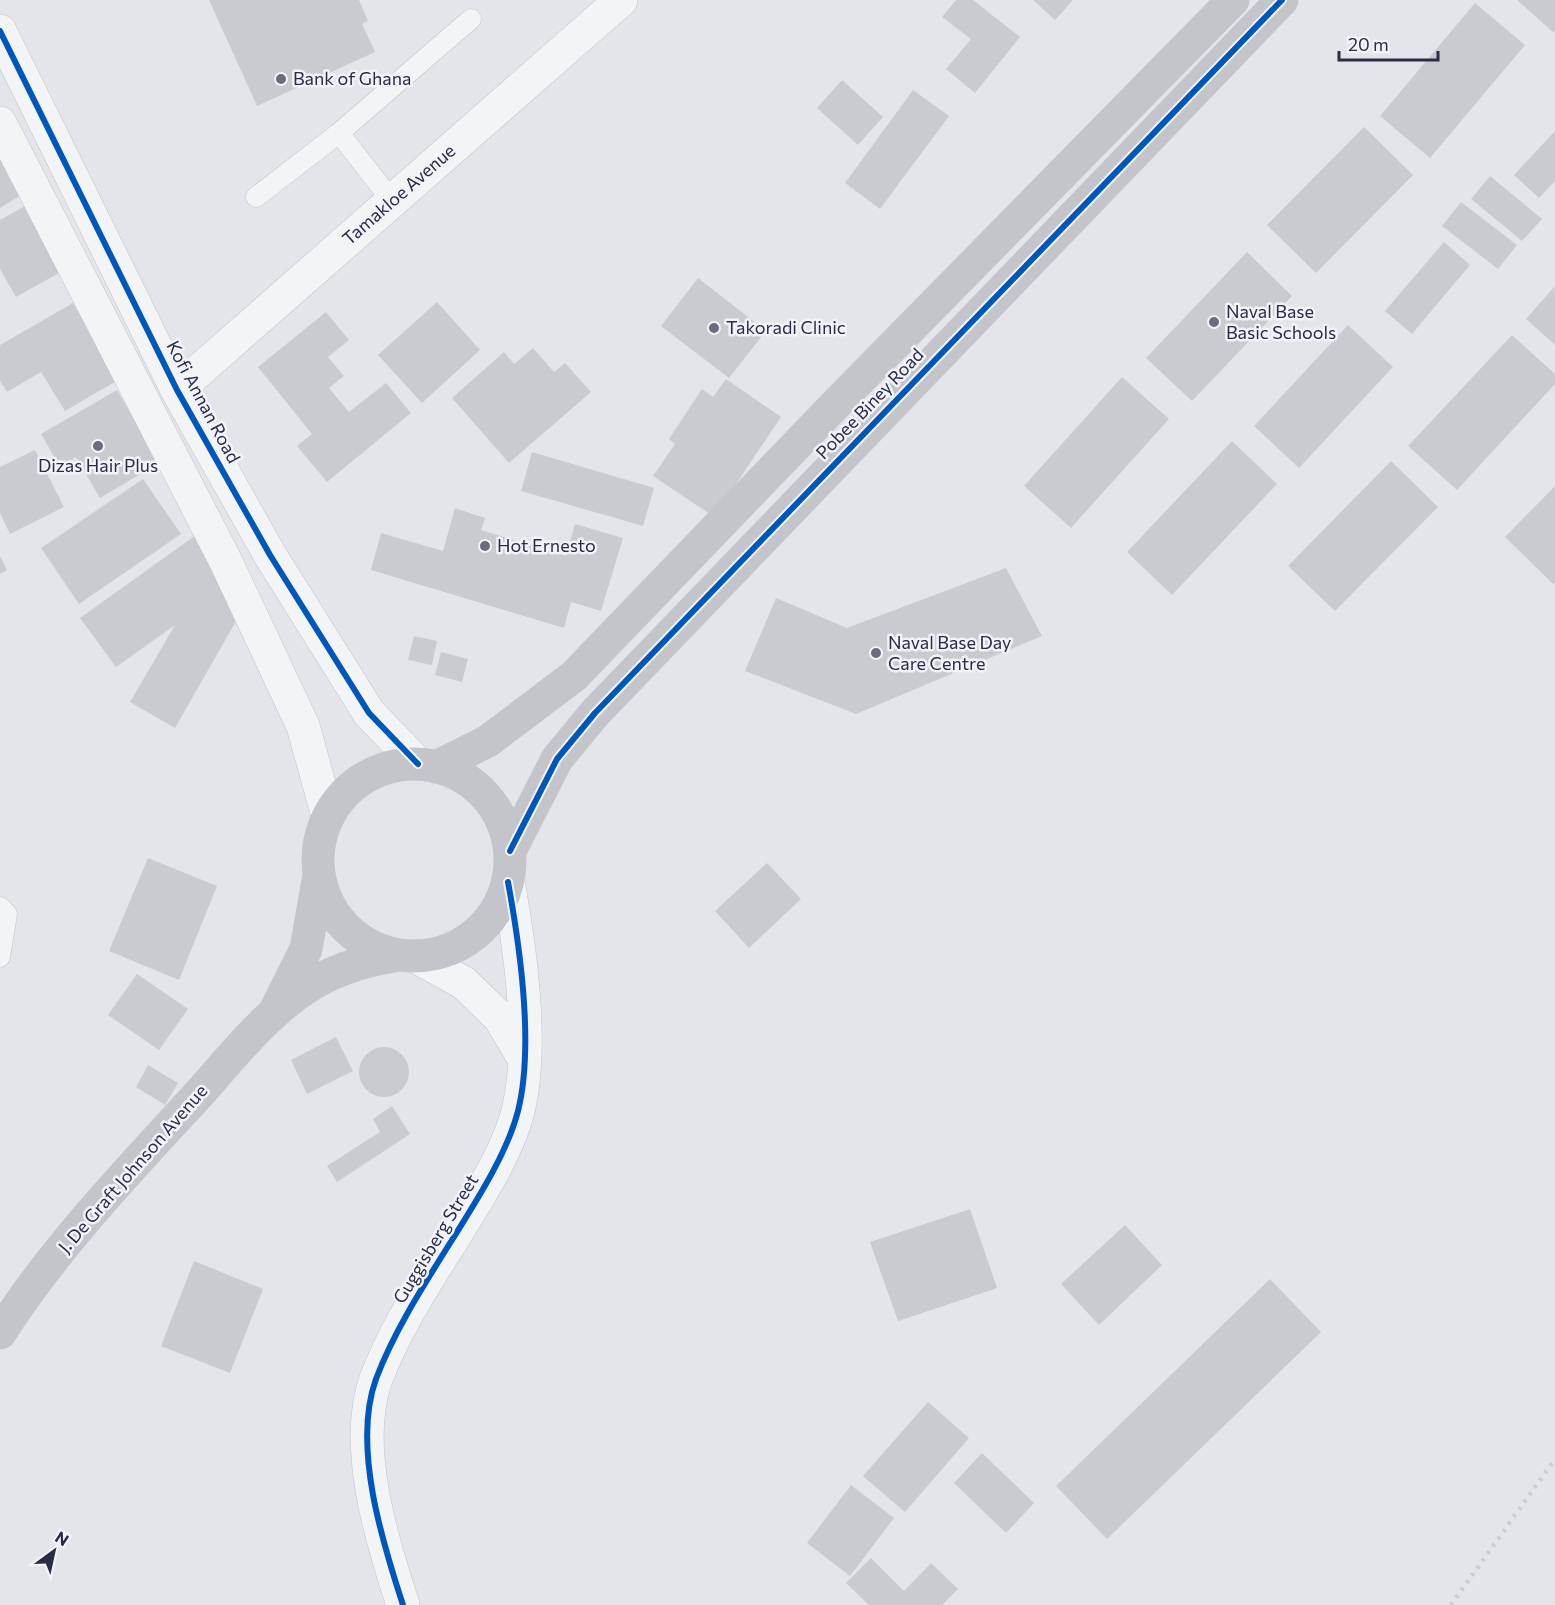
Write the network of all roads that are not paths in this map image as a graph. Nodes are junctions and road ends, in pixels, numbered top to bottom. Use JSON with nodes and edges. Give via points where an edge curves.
{"nodes":[{"id":1,"x":1233,"y":0,"type":"edge"},
{"id":2,"x":1282,"y":0,"type":"edge"},
{"id":3,"x":604,"y":5,"type":"edge"},
{"id":4,"x":471,"y":19,"type":"dead end"},
{"id":5,"x":0,"y":31,"type":"edge"},
{"id":6,"x":0,"y":123,"type":"edge"},
{"id":7,"x":339,"y":133,"type":"junction"},
{"id":8,"x":256,"y":197,"type":"dead end"},
{"id":9,"x":392,"y":201,"type":"junction"},
{"id":10,"x":177,"y":390,"type":"junction"},
{"id":11,"x":427,"y":765,"type":"junction"},
{"id":12,"x":328,"y":816,"type":"junction"},
{"id":13,"x":509,"y":866,"type":"junction"},
{"id":14,"x":319,"y":873,"type":"junction"},
{"id":15,"x":0,"y":907,"type":"edge"},
{"id":16,"x":408,"y":955,"type":"junction"},
{"id":17,"x":0,"y":957,"type":"edge"},
{"id":18,"x":275,"y":1011,"type":"junction"},
{"id":19,"x":525,"y":1059,"type":"junction"},
{"id":20,"x":0,"y":1333,"type":"edge"},
{"id":21,"x":403,"y":1605,"type":"edge"}],
"edges":[{"from":1,"to":11,"type":"street","name":"Pobee Biney Road","via":[[574,676],[488,741]]},
{"from":2,"to":13,"type":"street","name":"Pobee Biney Road","via":[[595,713],[557,759]]},
{"from":3,"to":9,"type":"street","name":"Tamakloe Avenue"},
{"from":4,"to":7,"type":"lane"},
{"from":5,"to":10,"type":"street","name":"Kofi Annan Road"},
{"from":6,"to":12,"type":"street","via":[[226,562],[303,726]]},
{"from":7,"to":8,"type":"lane"},
{"from":7,"to":9,"type":"lane"},
{"from":9,"to":10,"type":"street","name":"Tamakloe Avenue"},
{"from":10,"to":11,"type":"street","name":"Kofi Annan Road","via":[[270,555],[369,713]]},
{"from":11,"to":12,"type":"street","via":[[390,767],[365,777],[344,793]]},
{"from":11,"to":13,"type":"street","via":[[464,778],[487,797],[503,822]]},
{"from":12,"to":14,"type":"street","via":[[320,844]]},
{"from":13,"to":16,"type":"street","via":[[496,911],[475,935],[447,951]]},
{"from":13,"to":19,"type":"street","name":"Guggisberg Street","via":[[519,944]]},
{"from":14,"to":16,"type":"street","via":[[326,899],[342,922],[363,941],[387,952]]},
{"from":14,"to":18,"type":"street","name":"J. De Graft Johnson Avenue","via":[[306,949]]},
{"from":15,"to":17,"type":"lane","via":[[7,914]]},
{"from":16,"to":18,"type":"street","name":"J. De Graft Johnson Avenue","via":[[356,963],[314,983]]},
{"from":16,"to":19,"type":"street","via":[[464,983],[500,1018]]},
{"from":18,"to":20,"type":"street","name":"J. De Graft Johnson Avenue","via":[[118,1182],[20,1301]]},
{"from":19,"to":21,"type":"street","name":"Guggisberg Street","via":[[518,1112],[489,1181],[441,1258],[376,1380],[368,1431],[371,1486],[383,1546]]}]}
